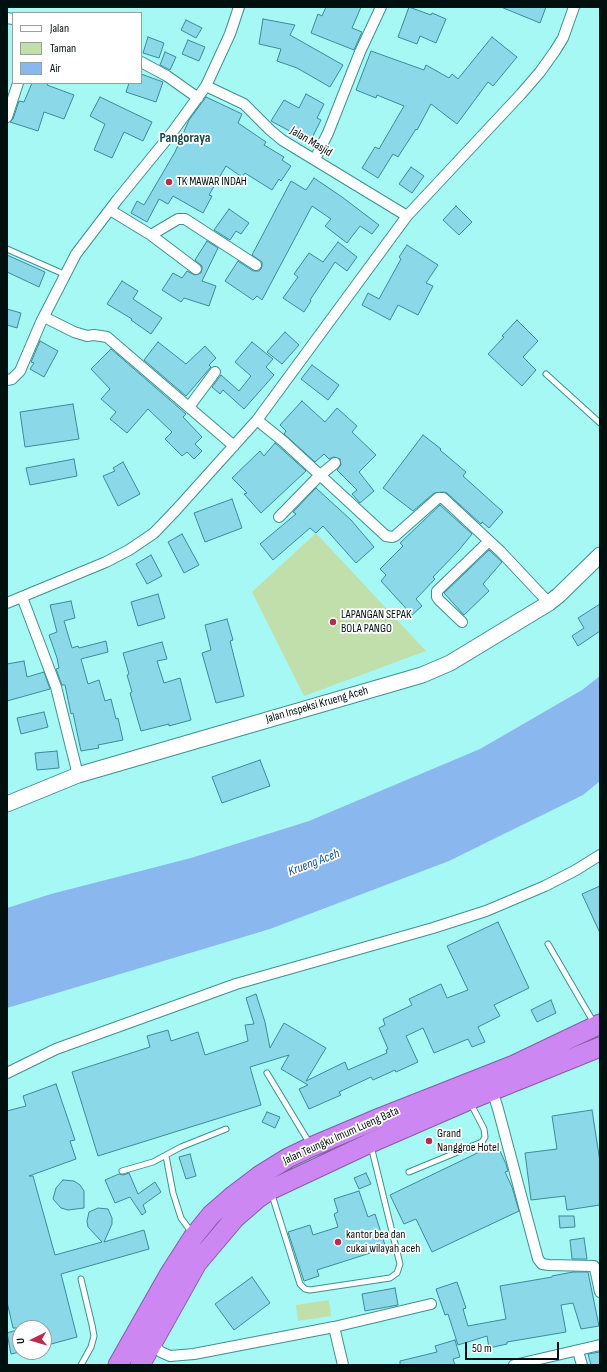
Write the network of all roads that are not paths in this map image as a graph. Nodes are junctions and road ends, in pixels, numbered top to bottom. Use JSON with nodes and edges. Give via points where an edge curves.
{"nodes":[{"id":1,"x":240,"y":7,"type":"edge"},
{"id":2,"x":381,"y":7,"type":"edge"},
{"id":3,"x":574,"y":7,"type":"edge"},
{"id":4,"x":142,"y":62,"type":"edge"},
{"id":5,"x":18,"y":84,"type":"edge"},
{"id":6,"x":206,"y":86,"type":"junction"},
{"id":7,"x":198,"y":98,"type":"junction"},
{"id":8,"x":7,"y":117,"type":"edge"},
{"id":9,"x":315,"y":159,"type":"junction"},
{"id":10,"x":110,"y":210,"type":"junction"},
{"id":11,"x":407,"y":216,"type":"junction"},
{"id":12,"x":151,"y":235,"type":"junction"},
{"id":13,"x":7,"y":250,"type":"edge"},
{"id":14,"x":256,"y":265,"type":"dead end"},
{"id":15,"x":196,"y":269,"type":"dead end"},
{"id":16,"x":66,"y":275,"type":"junction"},
{"id":17,"x":44,"y":317,"type":"junction"},
{"id":18,"x":215,"y":372,"type":"dead end"},
{"id":19,"x":546,"y":374,"type":"dead end"},
{"id":20,"x":7,"y":380,"type":"edge"},
{"id":21,"x":189,"y":407,"type":"junction"},
{"id":22,"x":257,"y":420,"type":"junction"},
{"id":23,"x":600,"y":423,"type":"edge"},
{"id":24,"x":234,"y":446,"type":"junction"},
{"id":25,"x":335,"y":463,"type":"dead end"},
{"id":26,"x":319,"y":476,"type":"junction"},
{"id":27,"x":279,"y":517,"type":"dead end"},
{"id":28,"x":489,"y":541,"type":"junction"},
{"id":29,"x":600,"y":555,"type":"edge"},
{"id":30,"x":22,"y":597,"type":"junction"},
{"id":31,"x":549,"y":602,"type":"junction"},
{"id":32,"x":7,"y":603,"type":"edge"},
{"id":33,"x":462,"y":622,"type":"dead end"},
{"id":34,"x":78,"y":775,"type":"junction"},
{"id":35,"x":7,"y":804,"type":"edge"},
{"id":36,"x":600,"y":854,"type":"edge"},
{"id":37,"x":548,"y":944,"type":"dead end"},
{"id":38,"x":598,"y":1025,"type":"edge"},
{"id":39,"x":600,"y":1047,"type":"edge"},
{"id":40,"x":7,"y":1073,"type":"edge"},
{"id":41,"x":266,"y":1073,"type":"dead end"},
{"id":42,"x":492,"y":1090,"type":"junction"},
{"id":43,"x":469,"y":1100,"type":"junction"},
{"id":44,"x":226,"y":1129,"type":"dead end"},
{"id":45,"x":370,"y":1143,"type":"junction"},
{"id":46,"x":311,"y":1147,"type":"junction"},
{"id":47,"x":166,"y":1156,"type":"junction"},
{"id":48,"x":122,"y":1171,"type":"dead end"},
{"id":49,"x":409,"y":1172,"type":"dead end"},
{"id":50,"x":270,"y":1190,"type":"junction"},
{"id":51,"x":194,"y":1236,"type":"junction"},
{"id":52,"x":81,"y":1279,"type":"dead end"},
{"id":53,"x":600,"y":1292,"type":"edge"},
{"id":54,"x":431,"y":1304,"type":"dead end"},
{"id":55,"x":334,"y":1327,"type":"junction"},
{"id":56,"x":137,"y":1331,"type":"junction"},
{"id":57,"x":152,"y":1345,"type":"junction"},
{"id":58,"x":600,"y":1345,"type":"edge"},
{"id":59,"x":578,"y":1351,"type":"junction"},
{"id":60,"x":81,"y":1365,"type":"edge"},
{"id":61,"x":118,"y":1365,"type":"edge"},
{"id":62,"x":140,"y":1365,"type":"edge"},
{"id":63,"x":343,"y":1365,"type":"edge"},
{"id":64,"x":514,"y":1365,"type":"edge"},
{"id":65,"x":582,"y":1365,"type":"edge"}],
"edges":[{"from":1,"to":6,"type":"street"},
{"from":2,"to":9,"type":"street"},
{"from":3,"to":11,"type":"street","via":[[564,38],[540,72]]},
{"from":4,"to":7,"type":"street","via":[[161,72]]},
{"from":5,"to":8,"type":"street"},
{"from":6,"to":7,"type":"street"},
{"from":6,"to":9,"type":"street","name":"Jalan Masjid","via":[[244,104],[282,140]]},
{"from":7,"to":10,"type":"street"},
{"from":9,"to":11,"type":"street","name":"Jalan Masjid"},
{"from":10,"to":12,"type":"street"},
{"from":10,"to":16,"type":"street","via":[[76,254]]},
{"from":11,"to":22,"type":"street"},
{"from":12,"to":14,"type":"street","via":[[178,219],[185,219]]},
{"from":12,"to":15,"type":"street"},
{"from":13,"to":16,"type":"lane"},
{"from":16,"to":17,"type":"street"},
{"from":17,"to":20,"type":"street","via":[[20,371],[12,379]]},
{"from":17,"to":21,"type":"street","via":[[74,332],[107,337]]},
{"from":18,"to":21,"type":"street"},
{"from":19,"to":23,"type":"lane"},
{"from":21,"to":24,"type":"street"},
{"from":22,"to":24,"type":"street"},
{"from":22,"to":26,"type":"street"},
{"from":24,"to":30,"type":"street","via":[[154,533],[106,562]]},
{"from":25,"to":26,"type":"street"},
{"from":26,"to":27,"type":"street"},
{"from":26,"to":28,"type":"street","via":[[386,536],[395,536],[440,498]]},
{"from":28,"to":31,"type":"street"},
{"from":28,"to":33,"type":"street","via":[[437,591],[439,600]]},
{"from":29,"to":31,"type":"street","name":"Jalan Inspeksi Krueng Aceh"},
{"from":30,"to":32,"type":"street"},
{"from":30,"to":34,"type":"street","via":[[56,687]]},
{"from":31,"to":34,"type":"street","name":"Jalan Inspeksi Krueng Aceh","via":[[450,663],[422,675]]},
{"from":34,"to":35,"type":"street","name":"Jalan Inspeksi Krueng Aceh"},
{"from":36,"to":40,"type":"street","via":[[545,886],[486,911],[228,986],[56,1049]]},
{"from":37,"to":38,"type":"lane"},
{"from":38,"to":46,"type":"highway","name":"Jalan Teungku Imum Lueng Bata","via":[[514,1065]]},
{"from":39,"to":42,"type":"highway","name":"Jalan Teungku Imum Lueng Bata"},
{"from":41,"to":46,"type":"lane"},
{"from":42,"to":43,"type":"highway","name":"Jalan Teungku Imum Lueng Bata"},
{"from":42,"to":53,"type":"street","via":[[538,1259],[542,1264],[549,1265],[594,1266]]},
{"from":43,"to":45,"type":"highway","name":"Jalan Teungku Imum Lueng Bata"},
{"from":43,"to":49,"type":"lane","via":[[484,1129],[485,1137],[482,1142]]},
{"from":44,"to":47,"type":"lane","via":[[181,1147]]},
{"from":45,"to":50,"type":"highway","name":"Jalan Teungku Imum Lueng Bata"},
{"from":45,"to":50,"type":"lane","via":[[400,1264],[397,1272],[390,1278],[305,1289],[300,1284]]},
{"from":46,"to":51,"type":"highway","name":"Jalan Teungku Imum Lueng Bata","via":[[259,1176],[234,1195],[211,1215]]},
{"from":47,"to":48,"type":"lane"},
{"from":47,"to":51,"type":"lane","via":[[172,1194],[181,1218]]},
{"from":50,"to":57,"type":"highway","name":"Jalan Teungku Imum Lueng Bata","via":[[235,1218],[197,1263]]},
{"from":51,"to":56,"type":"highway","name":"Jalan Teungku Imum Lueng Bata"},
{"from":52,"to":60,"type":"lane","via":[[94,1336]]},
{"from":54,"to":55,"type":"street"},
{"from":55,"to":57,"type":"street","via":[[194,1354],[170,1356]]},
{"from":55,"to":63,"type":"street"},
{"from":56,"to":57,"type":"street"},
{"from":56,"to":61,"type":"highway","name":"Jalan Teungku Imum Lueng Bata"},
{"from":57,"to":62,"type":"highway","name":"Jalan Teungku Imum Lueng Bata"},
{"from":58,"to":59,"type":"street"},
{"from":59,"to":64,"type":"street"},
{"from":59,"to":65,"type":"street"}]}
